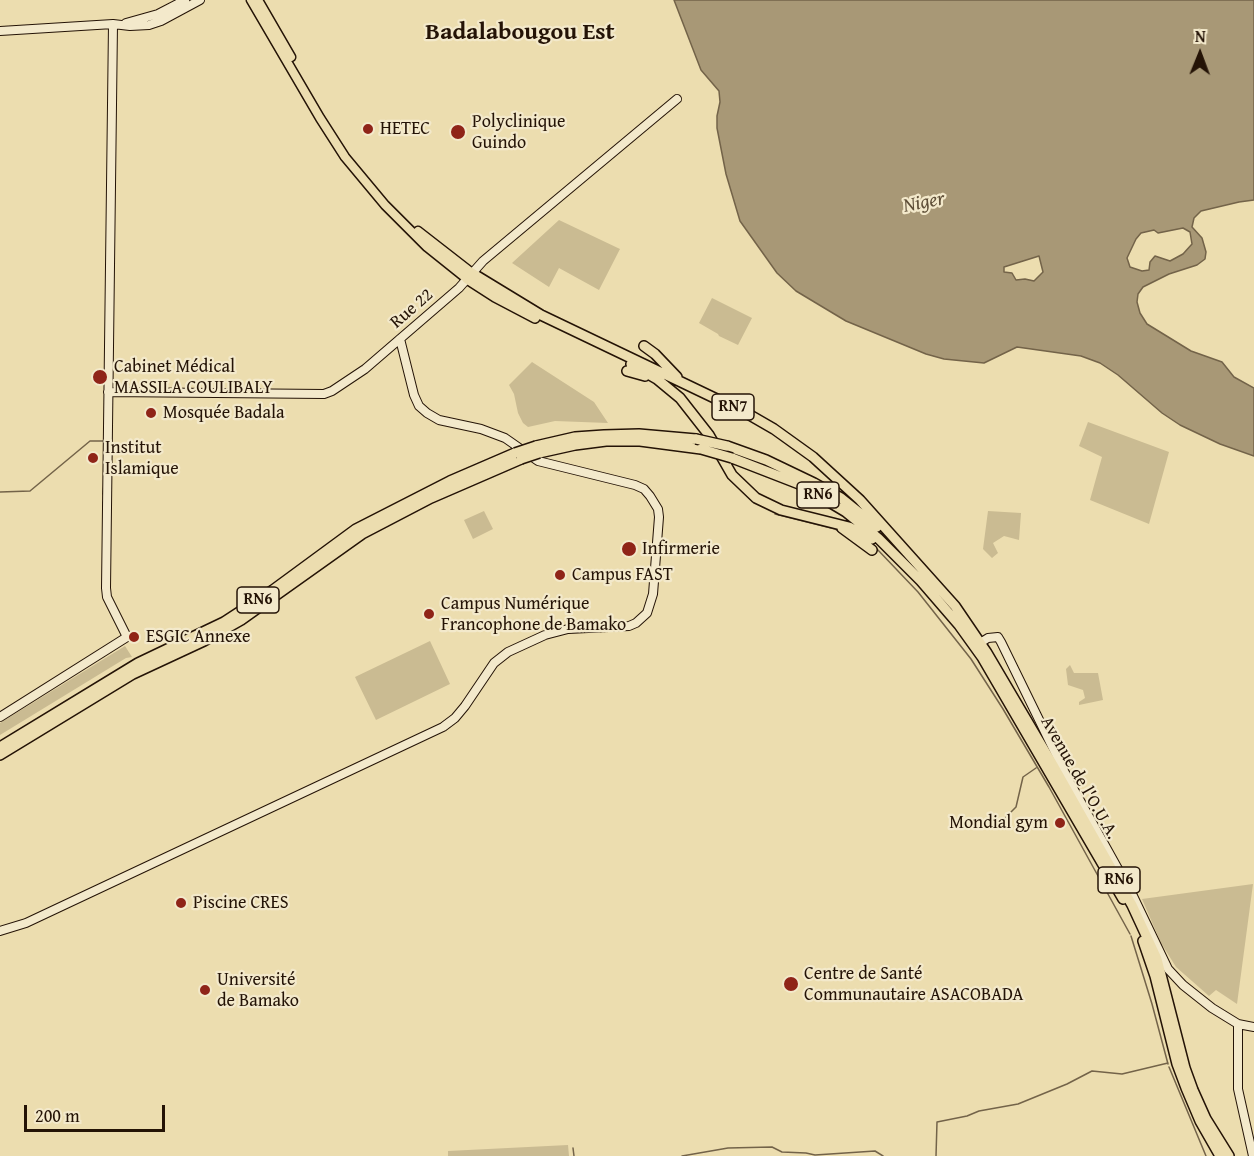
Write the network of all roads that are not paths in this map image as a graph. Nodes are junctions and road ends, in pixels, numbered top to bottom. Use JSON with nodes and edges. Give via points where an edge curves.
{"nodes":[{"id":1,"x":185,"y":0,"type":"edge"},
{"id":2,"x":200,"y":0,"type":"edge"},
{"id":3,"x":251,"y":0,"type":"edge"},
{"id":4,"x":258,"y":0,"type":"edge"},
{"id":5,"x":115,"y":24,"type":"junction"},
{"id":6,"x":0,"y":31,"type":"edge"},
{"id":7,"x":677,"y":99,"type":"dead end"},
{"id":8,"x":470,"y":276,"type":"junction"},
{"id":9,"x":400,"y":339,"type":"junction"},
{"id":10,"x":644,"y":346,"type":"dead end"},
{"id":11,"x":627,"y":371,"type":"dead end"},
{"id":12,"x":657,"y":379,"type":"junction"},
{"id":13,"x":680,"y":381,"type":"junction"},
{"id":14,"x":108,"y":392,"type":"junction"},
{"id":15,"x":537,"y":449,"type":"junction"},
{"id":16,"x":518,"y":456,"type":"junction"},
{"id":17,"x":832,"y":522,"type":"junction"},
{"id":18,"x":895,"y":540,"type":"junction"},
{"id":19,"x":872,"y":550,"type":"dead end"},
{"id":20,"x":892,"y":552,"type":"junction"},
{"id":21,"x":977,"y":644,"type":"junction"},
{"id":22,"x":0,"y":717,"type":"edge"},
{"id":23,"x":0,"y":747,"type":"edge"},
{"id":24,"x":0,"y":755,"type":"edge"},
{"id":25,"x":0,"y":931,"type":"edge"},
{"id":26,"x":1238,"y":1024,"type":"junction"},
{"id":27,"x":1254,"y":1027,"type":"edge"},
{"id":28,"x":1220,"y":1156,"type":"edge"},
{"id":29,"x":1229,"y":1156,"type":"edge"},
{"id":30,"x":1253,"y":1156,"type":"edge"}],
"edges":[{"from":1,"to":5,"type":"street","via":[[158,14]]},
{"from":2,"to":5,"type":"street","via":[[161,21]]},
{"from":3,"to":8,"type":"main road","number":"RN7","via":[[345,157],[427,247]]},
{"from":4,"to":8,"type":"main road","number":"RN7","via":[[351,157],[417,231]]},
{"from":5,"to":6,"type":"street"},
{"from":5,"to":14,"type":"street"},
{"from":7,"to":8,"type":"street","name":"Rue 22"},
{"from":8,"to":9,"type":"street","name":"Rue 22"},
{"from":8,"to":12,"type":"highway","number":"RN7","via":[[522,312]]},
{"from":8,"to":13,"type":"highway","number":"RN7"},
{"from":9,"to":14,"type":"street","name":"Rue 22","via":[[341,387],[324,393]]},
{"from":9,"to":25,"type":"street","via":[[414,395],[427,413],[500,436],[538,461],[644,489],[659,517],[653,594],[647,613],[629,626],[568,629],[508,652],[494,663],[465,706],[443,727],[26,923]]},
{"from":10,"to":13,"type":"highway"},
{"from":11,"to":12,"type":"highway"},
{"from":12,"to":17,"type":"highway","number":"RN7","via":[[689,408],[732,475],[756,498],[780,510]]},
{"from":13,"to":18,"type":"highway","number":"RN7","via":[[748,414],[813,457],[860,500]]},
{"from":14,"to":22,"type":"street","via":[[106,588],[127,637]]},
{"from":15,"to":16,"type":"highway","number":"RN6","bridge":true},
{"from":15,"to":18,"type":"highway","number":"RN6","bridge":true,"via":[[575,437],[639,434],[727,446],[766,460],[841,498]]},
{"from":15,"to":20,"type":"highway","number":"RN6","bridge":true,"via":[[606,441],[701,449],[775,473],[821,496]]},
{"from":16,"to":23,"type":"highway","number":"RN6","via":[[450,481],[356,529],[224,622],[138,663]]},
{"from":16,"to":24,"type":"highway","number":"RN6","via":[[362,534],[241,620],[133,674]]},
{"from":17,"to":19,"type":"highway"},
{"from":17,"to":20,"type":"highway","number":"RN7","via":[[859,531]]},
{"from":18,"to":21,"type":"highway","name":"Avenue de l'O.U.A.","number":"RN6","via":[[955,606]]},
{"from":20,"to":21,"type":"highway","name":"Avenue de l'O.U.A.","number":"RN6"},
{"from":21,"to":26,"type":"street","name":"Avenue de l'O.U.A.","via":[[998,637],[1068,779],[1134,896],[1168,969],[1212,1008]]},
{"from":21,"to":28,"type":"highway","name":"Avenue de l'O.U.A.","number":"RN6","via":[[1140,933],[1177,1064],[1200,1121]]},
{"from":21,"to":29,"type":"highway","name":"Avenue de l'O.U.A.","number":"RN6","via":[[1079,809],[1146,932],[1193,1090]]},
{"from":26,"to":27,"type":"street"},
{"from":26,"to":30,"type":"street","via":[[1238,1089]]}]}
